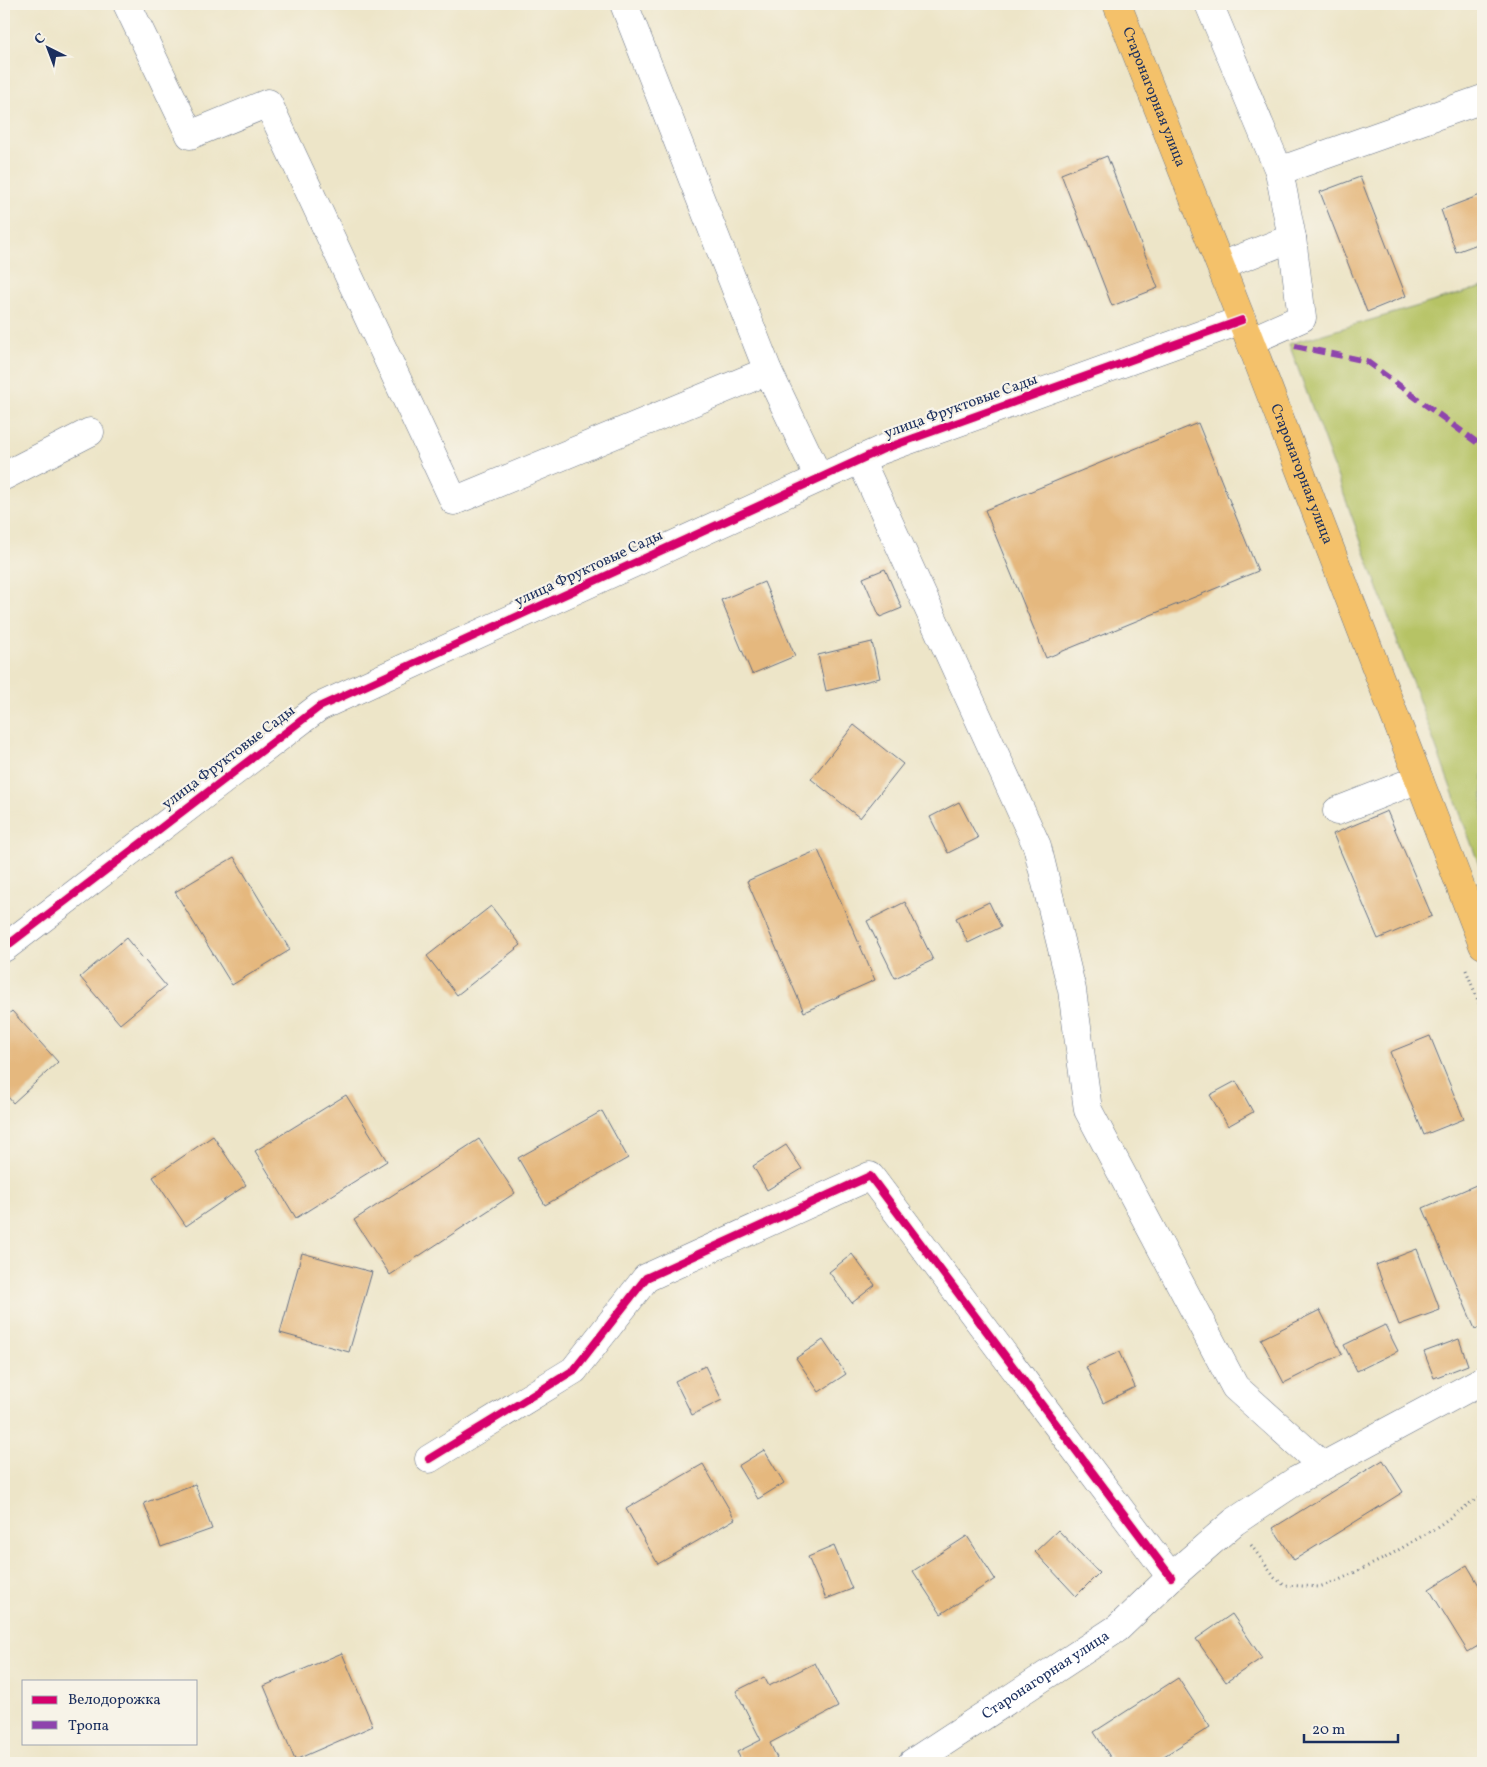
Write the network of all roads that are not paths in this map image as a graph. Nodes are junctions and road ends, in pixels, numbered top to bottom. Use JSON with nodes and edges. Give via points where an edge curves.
{"nodes":[{"id":1,"x":127,"y":4,"type":"edge"},
{"id":2,"x":624,"y":4,"type":"edge"},
{"id":3,"x":1117,"y":4,"type":"edge"},
{"id":4,"x":1209,"y":4,"type":"edge"},
{"id":5,"x":1483,"y":99,"type":"edge"},
{"id":6,"x":1279,"y":171,"type":"junction"},
{"id":7,"x":1292,"y":238,"type":"junction"},
{"id":8,"x":1221,"y":266,"type":"junction"},
{"id":9,"x":1246,"y":331,"type":"junction"},
{"id":10,"x":768,"y":371,"type":"junction"},
{"id":11,"x":90,"y":432,"type":"dead end"},
{"id":12,"x":860,"y":459,"type":"junction"},
{"id":13,"x":4,"y":476,"type":"edge"},
{"id":14,"x":819,"y":478,"type":"junction"},
{"id":15,"x":1419,"y":779,"type":"junction"},
{"id":16,"x":1337,"y":810,"type":"dead end"},
{"id":17,"x":1483,"y":945,"type":"edge"},
{"id":18,"x":4,"y":948,"type":"edge"},
{"id":19,"x":1483,"y":1380,"type":"edge"},
{"id":20,"x":430,"y":1459,"type":"dead end"},
{"id":21,"x":1324,"y":1466,"type":"junction"},
{"id":22,"x":1171,"y":1577,"type":"junction"},
{"id":23,"x":920,"y":1761,"type":"edge"}],
"edges":[{"from":1,"to":10,"type":"street","via":[[190,135],[268,103],[454,501]]},
{"from":2,"to":10,"type":"street"},
{"from":3,"to":8,"type":"main road","name":"Старонагорная улица"},
{"from":4,"to":6,"type":"street"},
{"from":5,"to":6,"type":"street"},
{"from":6,"to":7,"type":"street"},
{"from":7,"to":8,"type":"street"},
{"from":7,"to":9,"type":"street","name":"улица Фруктовые Сады","via":[[1302,318]]},
{"from":8,"to":9,"type":"main road","name":"Старонагорная улица"},
{"from":9,"to":12,"type":"street","name":"улица Фруктовые Сады"},
{"from":9,"to":15,"type":"main road","name":"Старонагорная улица"},
{"from":10,"to":14,"type":"street"},
{"from":11,"to":13,"type":"street"},
{"from":12,"to":14,"type":"street","name":"улица Фруктовые Сады"},
{"from":12,"to":21,"type":"street","via":[[1037,846],[1072,990],[1088,1110],[1235,1387]]},
{"from":14,"to":18,"type":"street","name":"улица Фруктовые Сады","via":[[319,708]]},
{"from":15,"to":16,"type":"street"},
{"from":15,"to":17,"type":"main road","name":"Старонагорная улица"},
{"from":19,"to":21,"type":"street","name":"Старонагорная улица"},
{"from":20,"to":22,"type":"street","via":[[574,1370],[646,1278],[870,1176]]},
{"from":21,"to":22,"type":"street","name":"Старонагорная улица","via":[[1234,1522]]},
{"from":22,"to":23,"type":"street","name":"Старонагорная улица","via":[[1118,1628]]}]}
